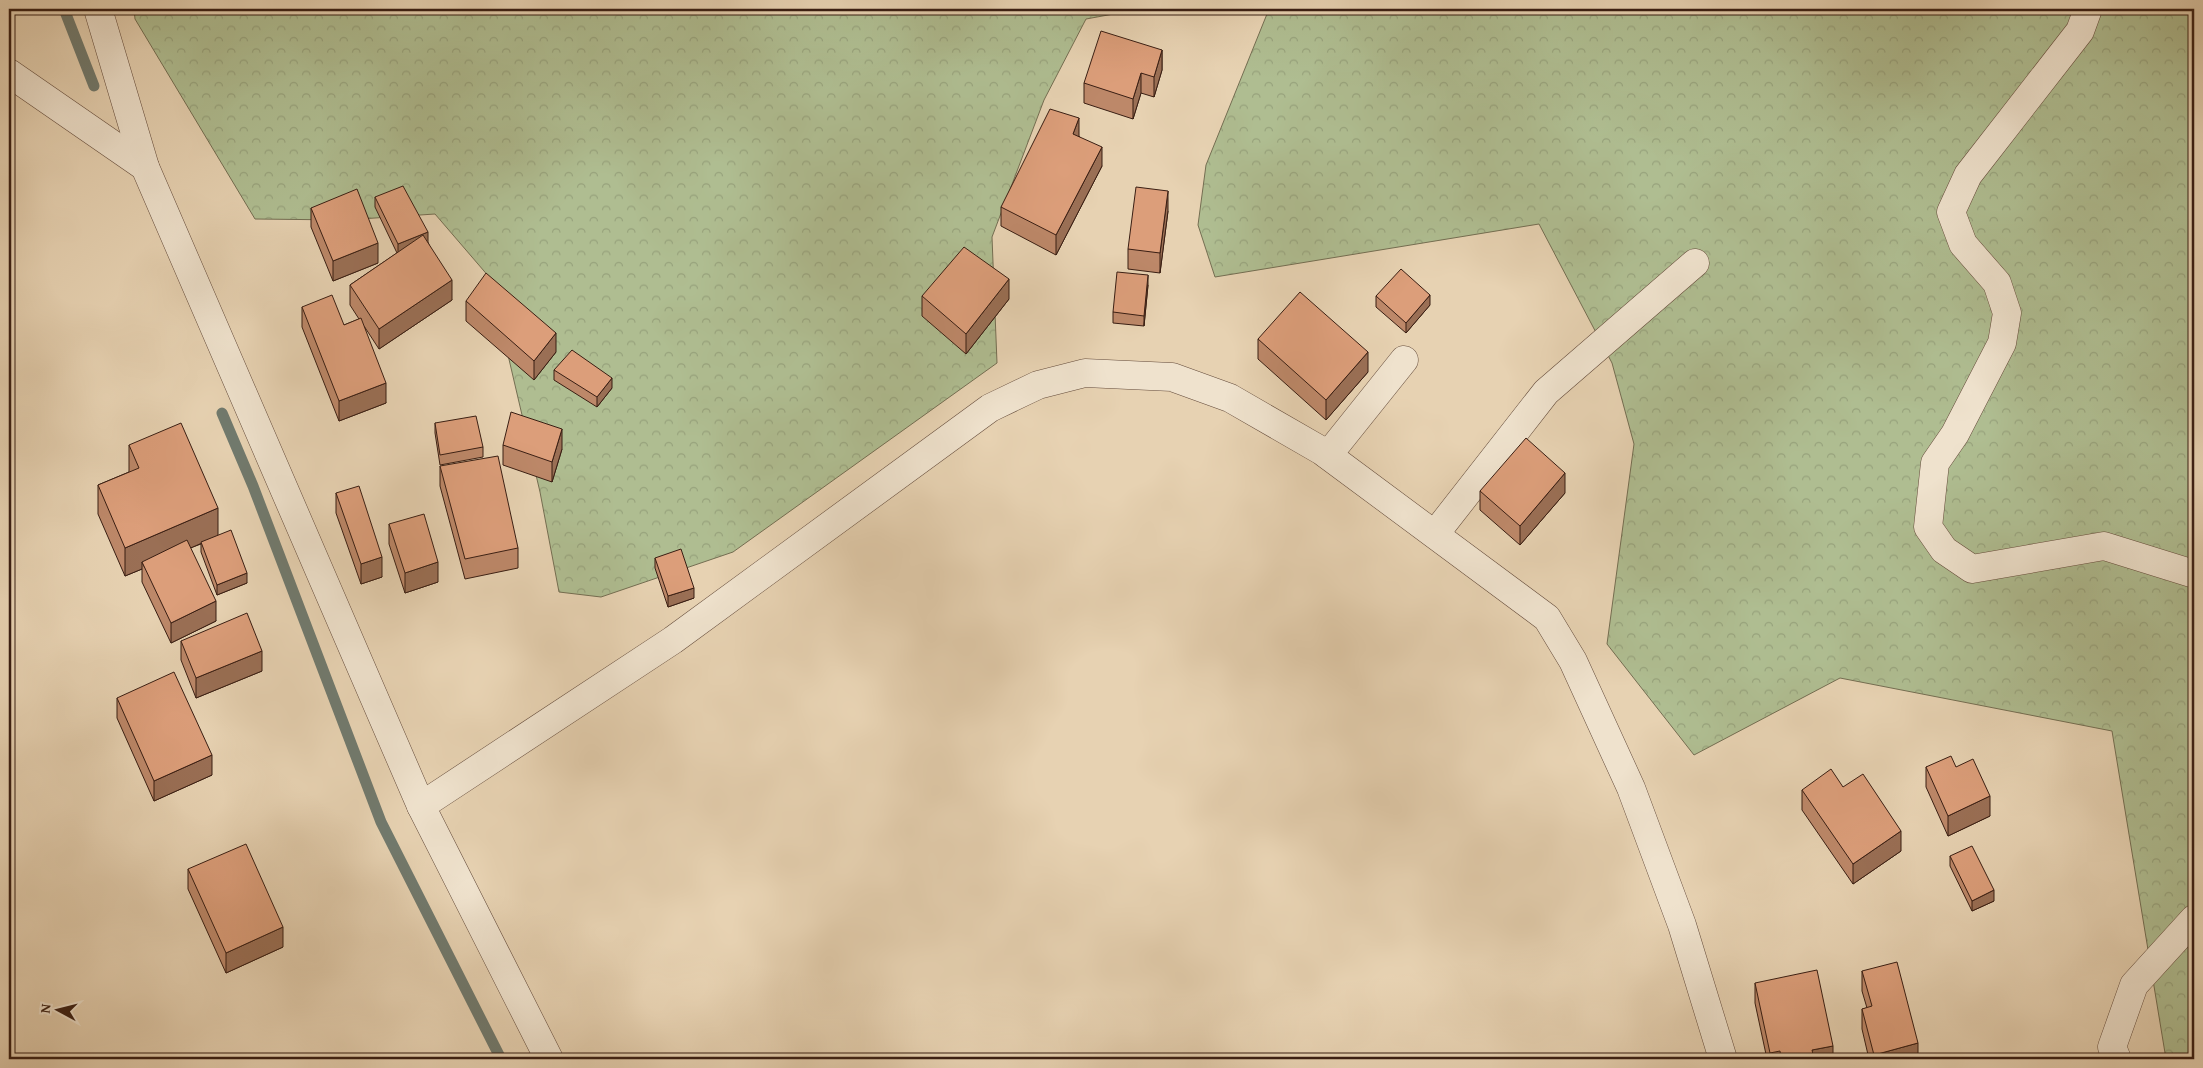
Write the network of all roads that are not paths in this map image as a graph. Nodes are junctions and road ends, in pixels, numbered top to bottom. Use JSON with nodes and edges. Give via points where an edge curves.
{"nodes":[{"id":1,"x":98,"y":9,"type":"edge"},
{"id":2,"x":2088,"y":9,"type":"edge"},
{"id":3,"x":9,"y":73,"type":"edge"},
{"id":4,"x":145,"y":167,"type":"junction"},
{"id":5,"x":1695,"y":263,"type":"dead end"},
{"id":6,"x":1404,"y":360,"type":"dead end"},
{"id":7,"x":1328,"y":455,"type":"junction"},
{"id":8,"x":1436,"y":534,"type":"junction"},
{"id":9,"x":2194,"y":574,"type":"edge"},
{"id":10,"x":421,"y":806,"type":"junction"},
{"id":11,"x":2194,"y":919,"type":"edge"},
{"id":12,"x":549,"y":1059,"type":"edge"},
{"id":13,"x":1723,"y":1059,"type":"edge"},
{"id":14,"x":2118,"y":1059,"type":"edge"}],
"edges":[{"from":1,"to":4,"type":"street"},
{"from":2,"to":9,"type":"street","via":[[2080,30],[1968,175],[1951,212],[1963,244],[1997,283],[2007,313],[2002,343],[1955,434],[1935,463],[1928,527],[1944,550],[1972,569],[2104,546]]},
{"from":3,"to":4,"type":"street"},
{"from":4,"to":10,"type":"street"},
{"from":5,"to":8,"type":"street","via":[[1546,392]]},
{"from":6,"to":7,"type":"street"},
{"from":7,"to":8,"type":"street"},
{"from":7,"to":10,"type":"street","via":[[1230,398],[1172,377],[1085,373],[1038,385],[990,408],[673,640]]},
{"from":8,"to":13,"type":"street","via":[[1546,618],[1573,661],[1631,788],[1682,925]]},
{"from":10,"to":12,"type":"street"},
{"from":11,"to":14,"type":"street","via":[[2134,986],[2112,1047]]}]}
